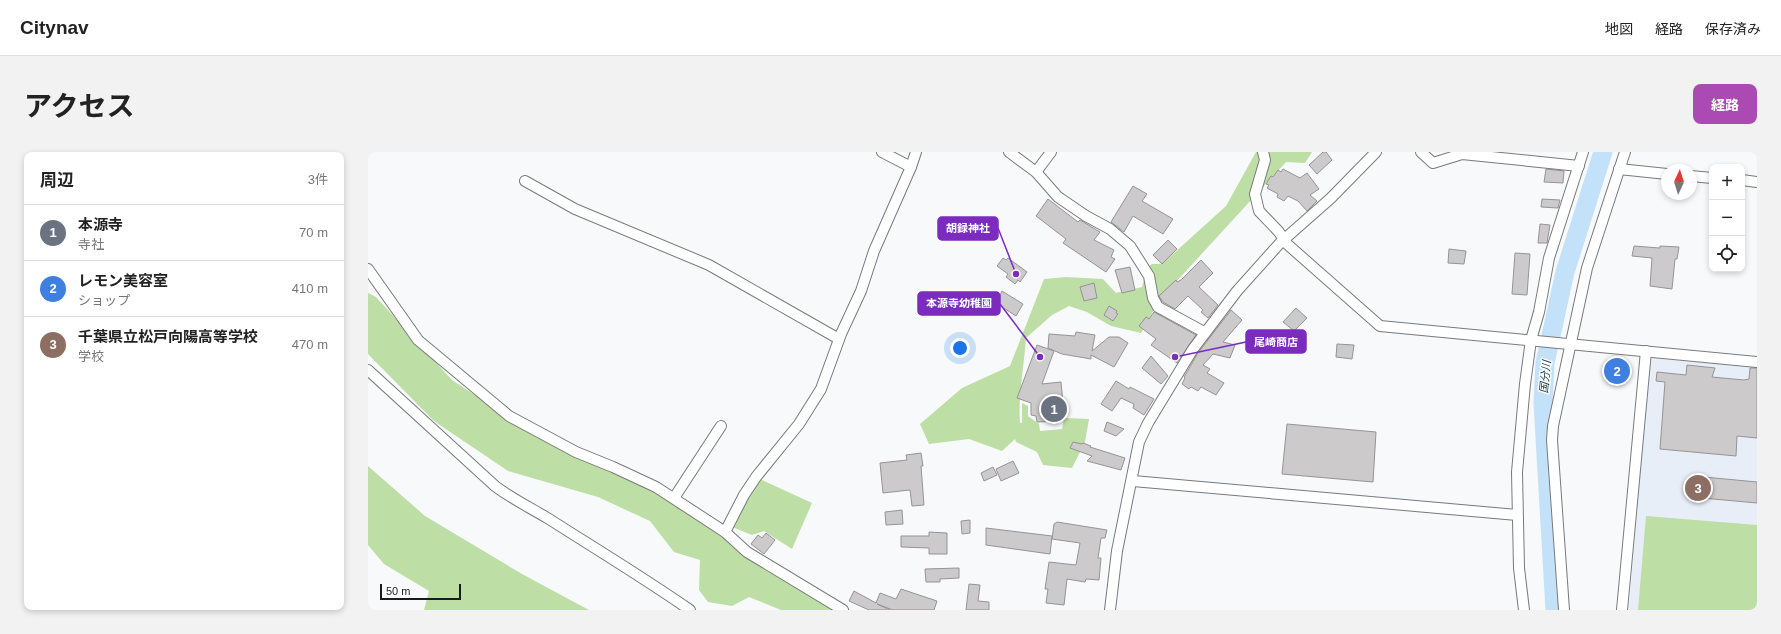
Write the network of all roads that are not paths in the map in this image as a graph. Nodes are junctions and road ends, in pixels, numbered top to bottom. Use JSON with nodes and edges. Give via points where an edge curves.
{"nodes":[{"id":1,"x":882,"y":152,"type":"edge"},
{"id":2,"x":916,"y":152,"type":"edge"},
{"id":3,"x":1009,"y":152,"type":"edge"},
{"id":4,"x":1051,"y":152,"type":"edge"},
{"id":5,"x":1263,"y":152,"type":"edge"},
{"id":6,"x":1376,"y":152,"type":"edge"},
{"id":7,"x":1421,"y":152,"type":"edge"},
{"id":8,"x":1583,"y":152,"type":"edge"},
{"id":9,"x":1625,"y":152,"type":"edge"},
{"id":10,"x":1579,"y":166,"type":"junction"},
{"id":11,"x":911,"y":167,"type":"junction"},
{"id":12,"x":1619,"y":169,"type":"junction"},
{"id":13,"x":1036,"y":172,"type":"junction"},
{"id":14,"x":1661,"y":173,"type":"edge"},
{"id":15,"x":1697,"y":177,"type":"edge"},
{"id":16,"x":1709,"y":178,"type":"edge"},
{"id":17,"x":1745,"y":180,"type":"edge"},
{"id":18,"x":525,"y":181,"type":"dead end"},
{"id":19,"x":1757,"y":182,"type":"edge"},
{"id":20,"x":1283,"y":240,"type":"junction"},
{"id":21,"x":368,"y":270,"type":"edge"},
{"id":22,"x":1204,"y":332,"type":"junction"},
{"id":23,"x":839,"y":339,"type":"junction"},
{"id":24,"x":1535,"y":340,"type":"junction"},
{"id":25,"x":1566,"y":343,"type":"junction"},
{"id":26,"x":1646,"y":351,"type":"junction"},
{"id":27,"x":1757,"y":362,"type":"edge"},
{"id":28,"x":368,"y":370,"type":"edge"},
{"id":29,"x":721,"y":426,"type":"dead end"},
{"id":30,"x":1133,"y":481,"type":"junction"},
{"id":31,"x":674,"y":498,"type":"junction"},
{"id":32,"x":1517,"y":515,"type":"junction"},
{"id":33,"x":725,"y":532,"type":"junction"},
{"id":34,"x":690,"y":610,"type":"edge"},
{"id":35,"x":843,"y":610,"type":"edge"},
{"id":36,"x":1110,"y":610,"type":"edge"},
{"id":37,"x":1524,"y":610,"type":"edge"},
{"id":38,"x":1564,"y":610,"type":"edge"},
{"id":39,"x":1622,"y":610,"type":"edge"}],
"edges":[{"from":1,"to":11,"type":"street"},
{"from":2,"to":11,"type":"street"},
{"from":3,"to":13,"type":"street"},
{"from":4,"to":13,"type":"street"},
{"from":5,"to":20,"type":"street","via":[[1265,160],[1255,194],[1258,211],[1279,232]]},
{"from":6,"to":20,"type":"street","via":[[1331,198]]},
{"from":7,"to":10,"type":"street","via":[[1433,163],[1462,154]]},
{"from":8,"to":10,"type":"street"},
{"from":9,"to":12,"type":"street"},
{"from":10,"to":24,"type":"street","via":[[1549,258]]},
{"from":11,"to":23,"type":"street"},
{"from":12,"to":14,"type":"street"},
{"from":12,"to":25,"type":"street"},
{"from":13,"to":22,"type":"street","via":[[1058,197],[1110,229],[1130,246],[1149,276],[1153,298],[1158,307]]},
{"from":15,"to":16,"type":"street"},
{"from":17,"to":19,"type":"street"},
{"from":18,"to":23,"type":"street","via":[[575,209],[709,265]]},
{"from":20,"to":22,"type":"street"},
{"from":20,"to":24,"type":"street","via":[[1380,326]]},
{"from":21,"to":31,"type":"street","via":[[418,340],[509,416],[576,452],[642,480]]},
{"from":22,"to":30,"type":"street","via":[[1142,433]]},
{"from":23,"to":33,"type":"street","via":[[821,389],[807,412],[756,477]]},
{"from":24,"to":25,"type":"street"},
{"from":24,"to":32,"type":"street","via":[[1520,429]]},
{"from":25,"to":26,"type":"street"},
{"from":25,"to":38,"type":"street","via":[[1552,440]]},
{"from":26,"to":27,"type":"street"},
{"from":26,"to":39,"type":"street"},
{"from":28,"to":34,"type":"street","via":[[483,475],[513,499],[650,582]]},
{"from":29,"to":31,"type":"street"},
{"from":30,"to":32,"type":"street"},
{"from":30,"to":36,"type":"street","via":[[1117,551]]},
{"from":31,"to":33,"type":"street"},
{"from":32,"to":37,"type":"street"},
{"from":33,"to":35,"type":"street","via":[[747,552]]}]}
